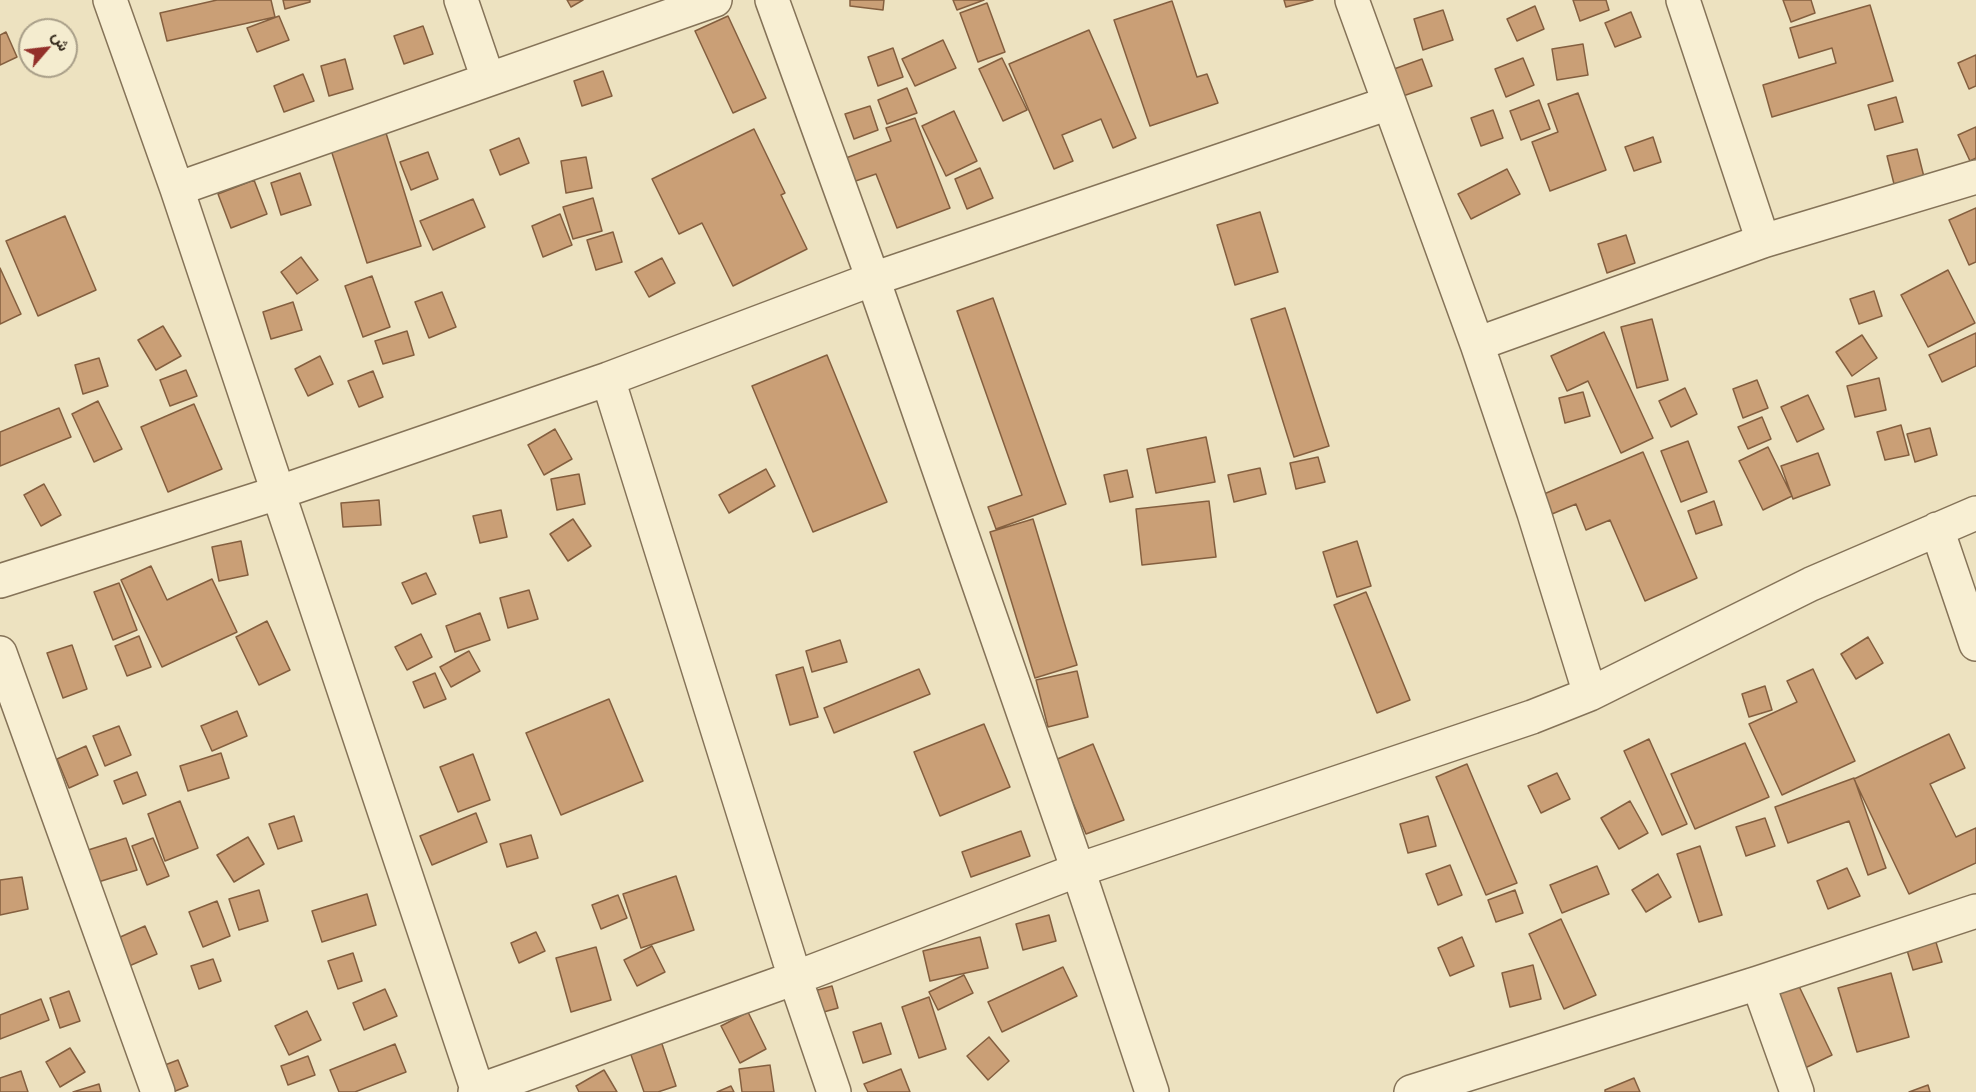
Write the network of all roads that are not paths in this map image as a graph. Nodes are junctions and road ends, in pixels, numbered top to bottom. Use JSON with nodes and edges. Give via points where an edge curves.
{"nodes":[{"id":1,"x":110,"y":0,"type":"edge"},
{"id":2,"x":461,"y":0,"type":"edge"},
{"id":3,"x":715,"y":0,"type":"edge"},
{"id":4,"x":772,"y":0,"type":"edge"},
{"id":5,"x":1352,"y":0,"type":"edge"},
{"id":6,"x":1683,"y":0,"type":"edge"},
{"id":7,"x":488,"y":79,"type":"junction"},
{"id":8,"x":1389,"y":103,"type":"junction"},
{"id":9,"x":1976,"y":177,"type":"edge"},
{"id":10,"x":177,"y":189,"type":"junction"},
{"id":11,"x":1764,"y":241,"type":"junction"},
{"id":12,"x":873,"y":279,"type":"junction"},
{"id":13,"x":1477,"y":344,"type":"junction"},
{"id":14,"x":608,"y":379,"type":"junction"},
{"id":15,"x":278,"y":493,"type":"junction"},
{"id":16,"x":1976,"y":513,"type":"edge"},
{"id":17,"x":1937,"y":529,"type":"junction"},
{"id":18,"x":0,"y":581,"type":"edge"},
{"id":19,"x":1976,"y":644,"type":"edge"},
{"id":20,"x":0,"y":653,"type":"edge"},
{"id":21,"x":1590,"y":694,"type":"junction"},
{"id":22,"x":1078,"y":870,"type":"junction"},
{"id":23,"x":1976,"y":911,"type":"edge"},
{"id":24,"x":795,"y":978,"type":"junction"},
{"id":25,"x":1758,"y":983,"type":"junction"},
{"id":26,"x":158,"y":1092,"type":"edge"},
{"id":27,"x":477,"y":1092,"type":"edge"},
{"id":28,"x":834,"y":1092,"type":"edge"},
{"id":29,"x":1152,"y":1092,"type":"edge"},
{"id":30,"x":1411,"y":1092,"type":"edge"},
{"id":31,"x":1797,"y":1092,"type":"edge"}],
"edges":[{"from":1,"to":10,"type":"street"},
{"from":2,"to":7,"type":"street"},
{"from":3,"to":7,"type":"street"},
{"from":4,"to":12,"type":"street"},
{"from":5,"to":8,"type":"street"},
{"from":6,"to":11,"type":"street"},
{"from":7,"to":10,"type":"street"},
{"from":8,"to":12,"type":"street"},
{"from":8,"to":13,"type":"street"},
{"from":9,"to":11,"type":"street"},
{"from":10,"to":15,"type":"street"},
{"from":11,"to":13,"type":"street"},
{"from":12,"to":14,"type":"street"},
{"from":12,"to":22,"type":"street"},
{"from":13,"to":21,"type":"street"},
{"from":14,"to":15,"type":"street"},
{"from":14,"to":24,"type":"street"},
{"from":15,"to":18,"type":"street"},
{"from":15,"to":27,"type":"street"},
{"from":16,"to":17,"type":"street"},
{"from":17,"to":19,"type":"street"},
{"from":17,"to":21,"type":"street","via":[[1811,584]]},
{"from":20,"to":26,"type":"street"},
{"from":21,"to":22,"type":"street"},
{"from":22,"to":24,"type":"street"},
{"from":22,"to":29,"type":"street"},
{"from":23,"to":25,"type":"street"},
{"from":24,"to":27,"type":"street"},
{"from":24,"to":28,"type":"street"},
{"from":25,"to":30,"type":"street"},
{"from":25,"to":31,"type":"street"}]}
